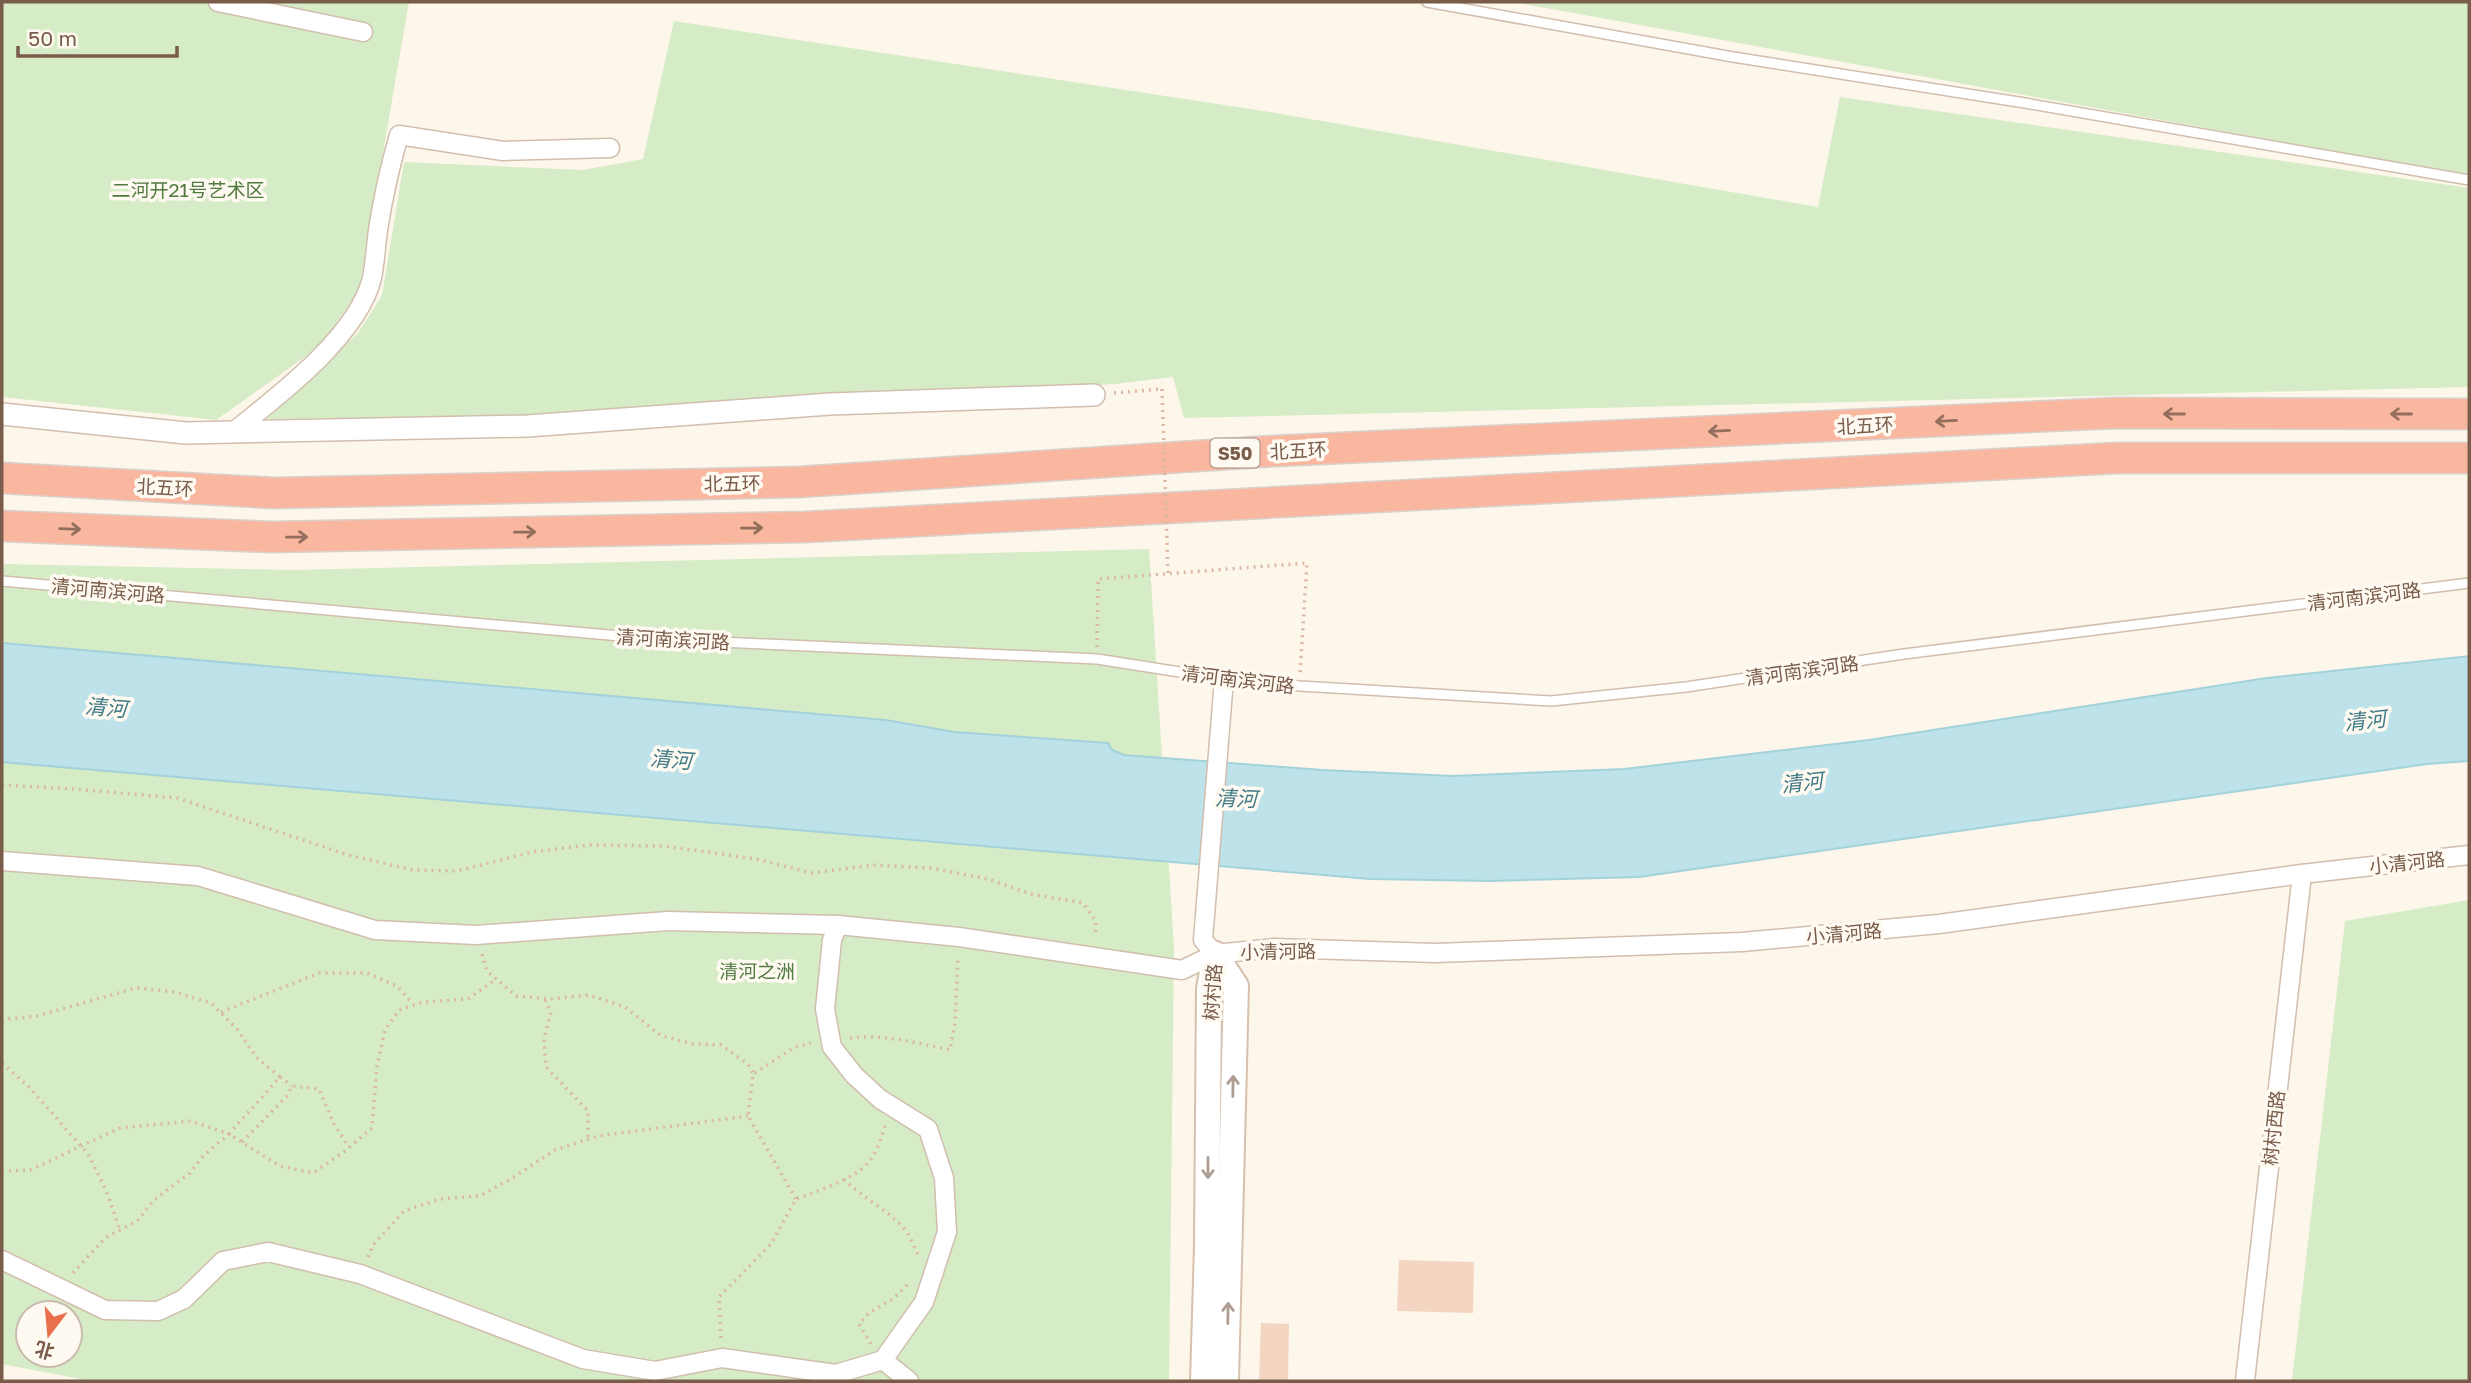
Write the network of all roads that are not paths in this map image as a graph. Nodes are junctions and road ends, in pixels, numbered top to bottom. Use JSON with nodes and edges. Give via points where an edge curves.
{"nodes":[{"id":1,"x":218,"y":2,"type":"edge"},
{"id":2,"x":1427,"y":2,"type":"edge"},
{"id":3,"x":363,"y":32,"type":"dead end"},
{"id":4,"x":610,"y":148,"type":"dead end"},
{"id":5,"x":2469,"y":180,"type":"edge"},
{"id":6,"x":1094,"y":394,"type":"road end"},
{"id":7,"x":2,"y":414,"type":"edge"},
{"id":8,"x":2469,"y":414,"type":"edge"},
{"id":9,"x":233,"y":432,"type":"junction"},
{"id":10,"x":2469,"y":457,"type":"edge"},
{"id":11,"x":2,"y":478,"type":"edge"},
{"id":12,"x":2,"y":526,"type":"edge"},
{"id":13,"x":2,"y":581,"type":"edge"},
{"id":14,"x":2469,"y":583,"type":"edge"},
{"id":15,"x":1224,"y":679,"type":"junction"},
{"id":16,"x":2469,"y":855,"type":"edge"},
{"id":17,"x":2,"y":861,"type":"edge"},
{"id":18,"x":2302,"y":874,"type":"junction"},
{"id":19,"x":838,"y":925,"type":"junction"},
{"id":20,"x":1215,"y":954,"type":"junction"},
{"id":21,"x":2,"y":1260,"type":"edge"},
{"id":22,"x":883,"y":1360,"type":"junction"},
{"id":23,"x":909,"y":1381,"type":"edge"},
{"id":24,"x":1203,"y":1381,"type":"edge"},
{"id":25,"x":1226,"y":1381,"type":"edge"},
{"id":26,"x":2245,"y":1381,"type":"edge"}],
"edges":[{"from":1,"to":3,"type":"street"},
{"from":2,"to":5,"type":"lane"},
{"from":4,"to":9,"type":"street","via":[[503,151],[399,135],[364,300],[336,340],[294,383]]},
{"from":6,"to":9,"type":"street","via":[[830,404],[527,426]]},
{"from":7,"to":9,"type":"street","via":[[186,433]]},
{"from":8,"to":11,"type":"highway","name":"北五环","number":"S50","one_way":true,"via":[[2102,414],[1273,451],[799,482],[274,494]]},
{"from":12,"to":10,"type":"highway","one_way":true,"via":[[271,537],[805,527],[2117,458]]},
{"from":13,"to":15,"type":"lane","name":"清河南滨河路","via":[[654,639],[1097,659]]},
{"from":14,"to":15,"type":"lane","name":"清河南滨河路","via":[[1551,701]]},
{"from":15,"to":20,"type":"street","via":[[1203,940]]},
{"from":16,"to":18,"type":"street","name":"小清河路"},
{"from":17,"to":19,"type":"street","via":[[198,876],[375,930],[476,935],[668,921]]},
{"from":18,"to":20,"type":"street","name":"小清河路","via":[[1939,923],[1742,942],[1435,953],[1274,948]]},
{"from":18,"to":26,"type":"street","name":"树村西路"},
{"from":19,"to":20,"type":"street","via":[[958,937],[1182,970]]},
{"from":19,"to":22,"type":"street","via":[[832,940],[825,1009],[832,1046],[880,1099],[928,1129],[944,1178],[947,1232],[939,1263],[924,1302]]},
{"from":20,"to":24,"type":"main road","name":"树村路","one_way":true,"via":[[1209,989]]},
{"from":25,"to":20,"type":"main road","name":"树村路","one_way":true,"via":[[1236,986]]},
{"from":21,"to":22,"type":"street","via":[[105,1310],[158,1311],[184,1298],[223,1261],[268,1252],[360,1274],[583,1359],[655,1371],[722,1358],[836,1374]]},
{"from":22,"to":23,"type":"street"}]}
